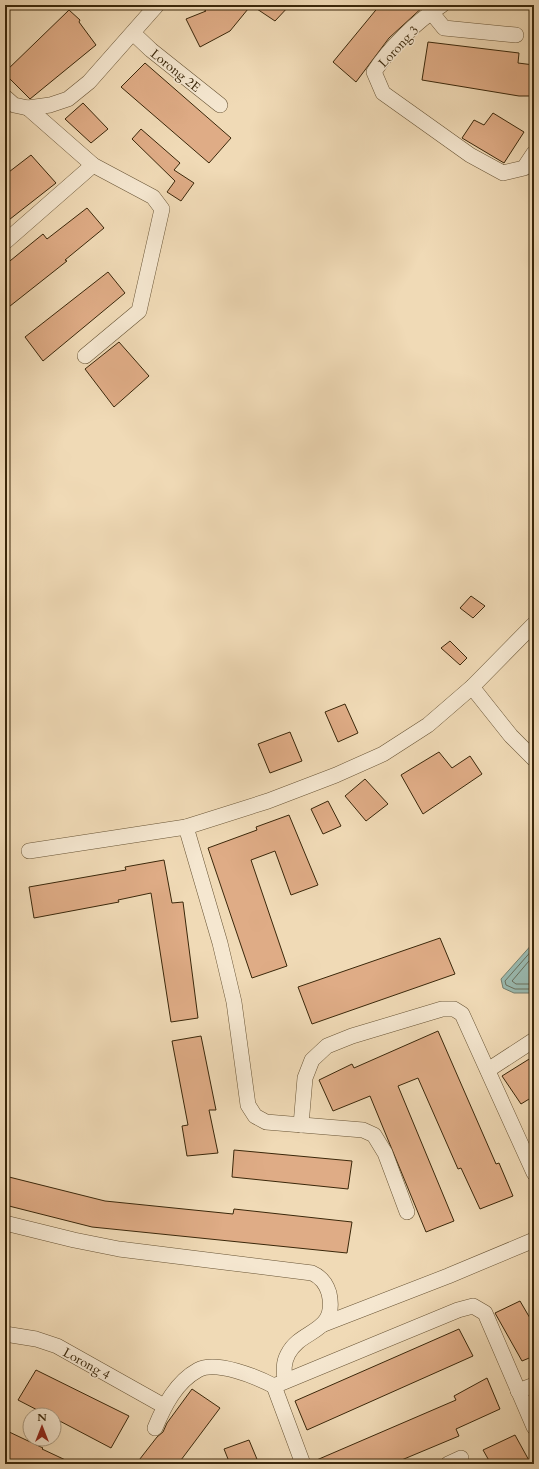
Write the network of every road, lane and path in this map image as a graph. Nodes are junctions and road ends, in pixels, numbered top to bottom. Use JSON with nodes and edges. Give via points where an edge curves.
{"nodes":[{"id":1,"x":157,"y":5,"type":"edge"},
{"id":2,"x":436,"y":9,"type":"edge"},
{"id":3,"x":133,"y":33,"type":"junction"},
{"id":4,"x":516,"y":35,"type":"dead end"},
{"id":5,"x":5,"y":97,"type":"edge"},
{"id":6,"x":220,"y":105,"type":"dead end"},
{"id":7,"x":28,"y":108,"type":"junction"},
{"id":8,"x":534,"y":153,"type":"edge"},
{"id":9,"x":92,"y":165,"type":"junction"},
{"id":10,"x":5,"y":242,"type":"edge"},
{"id":11,"x":85,"y":356,"type":"dead end"},
{"id":12,"x":534,"y":624,"type":"edge"},
{"id":13,"x":472,"y":687,"type":"junction"},
{"id":14,"x":534,"y":759,"type":"edge"},
{"id":15,"x":186,"y":827,"type":"junction"},
{"id":16,"x":29,"y":851,"type":"dead end"},
{"id":17,"x":534,"y":1040,"type":"edge"},
{"id":18,"x":488,"y":1070,"type":"junction"},
{"id":19,"x":301,"y":1125,"type":"junction"},
{"id":20,"x":534,"y":1173,"type":"edge"},
{"id":21,"x":407,"y":1212,"type":"dead end"},
{"id":22,"x":5,"y":1223,"type":"edge"},
{"id":23,"x":534,"y":1240,"type":"edge"},
{"id":24,"x":324,"y":1324,"type":"junction"},
{"id":25,"x":5,"y":1334,"type":"edge"},
{"id":26,"x":279,"y":1384,"type":"junction"},
{"id":27,"x":534,"y":1385,"type":"edge"},
{"id":28,"x":518,"y":1390,"type":"junction"},
{"id":29,"x":164,"y":1406,"type":"junction"},
{"id":30,"x":534,"y":1427,"type":"edge"},
{"id":31,"x":155,"y":1428,"type":"dead end"},
{"id":32,"x":303,"y":1464,"type":"edge"}],
"edges":[{"from":1,"to":3,"type":"street"},
{"from":2,"to":4,"type":"street","via":[[444,28]]},
{"from":2,"to":8,"type":"street","name":"Lorong 3","via":[[384,57],[374,72],[383,93],[470,155],[503,173],[524,168]]},
{"from":3,"to":6,"type":"street","name":"Lorong 2E"},
{"from":3,"to":7,"type":"street","via":[[89,82],[68,99]]},
{"from":5,"to":7,"type":"street","via":[[14,105]]},
{"from":7,"to":9,"type":"street"},
{"from":9,"to":10,"type":"street"},
{"from":9,"to":11,"type":"street","via":[[153,196],[162,209],[139,311]]},
{"from":12,"to":13,"type":"street"},
{"from":13,"to":14,"type":"street"},
{"from":13,"to":15,"type":"street","via":[[428,725],[383,754],[268,801]]},
{"from":15,"to":16,"type":"street"},
{"from":15,"to":19,"type":"street","via":[[220,943],[234,1002],[248,1105],[254,1116],[266,1122]]},
{"from":17,"to":18,"type":"street"},
{"from":18,"to":19,"type":"street","via":[[462,1014],[454,1009],[442,1009],[327,1046],[312,1060],[306,1078]]},
{"from":18,"to":20,"type":"street"},
{"from":19,"to":21,"type":"street","via":[[363,1130],[374,1135],[386,1153]]},
{"from":22,"to":24,"type":"street","via":[[119,1249],[312,1273],[321,1277],[328,1291],[331,1306]]},
{"from":23,"to":24,"type":"street"},
{"from":24,"to":26,"type":"street","via":[[299,1341],[288,1353]]},
{"from":25,"to":29,"type":"street","name":"Lorong 4","via":[[36,1339],[57,1346]]},
{"from":26,"to":28,"type":"street","via":[[473,1306],[484,1313]]},
{"from":26,"to":29,"type":"street","via":[[214,1366],[199,1370],[182,1384]]},
{"from":26,"to":32,"type":"street"},
{"from":27,"to":28,"type":"street"},
{"from":28,"to":30,"type":"street"},
{"from":29,"to":31,"type":"street"}]}
